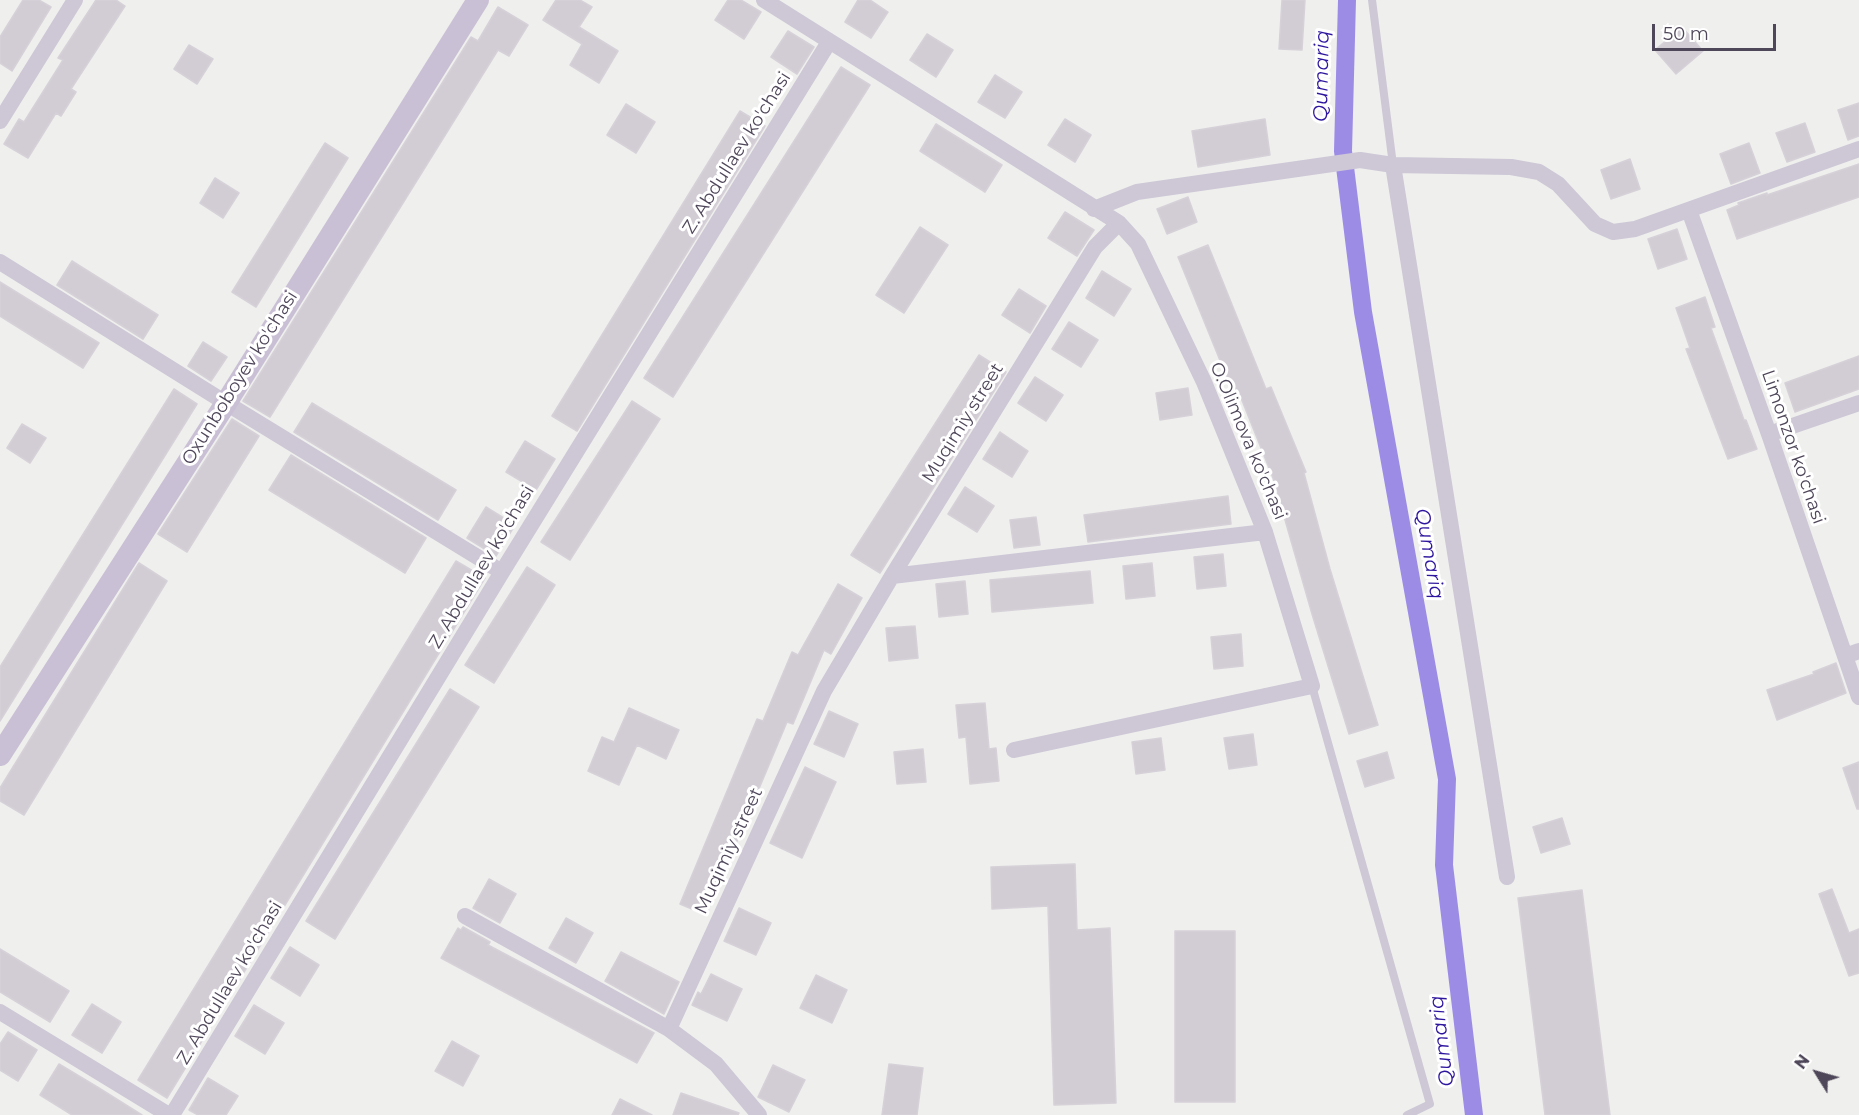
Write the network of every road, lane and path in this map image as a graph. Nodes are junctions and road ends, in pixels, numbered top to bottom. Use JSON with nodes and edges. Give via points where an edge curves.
{"nodes":[{"id":1,"x":75,"y":0,"type":"edge"},
{"id":2,"x":478,"y":0,"type":"edge"},
{"id":3,"x":764,"y":0,"type":"edge"},
{"id":4,"x":1372,"y":0,"type":"edge"},
{"id":5,"x":828,"y":42,"type":"junction"},
{"id":6,"x":0,"y":121,"type":"edge"},
{"id":7,"x":1859,"y":149,"type":"edge"},
{"id":8,"x":1393,"y":165,"type":"junction"},
{"id":9,"x":1094,"y":209,"type":"junction"},
{"id":10,"x":1689,"y":210,"type":"junction"},
{"id":11,"x":1119,"y":223,"type":"junction"},
{"id":12,"x":0,"y":262,"type":"edge"},
{"id":13,"x":226,"y":403,"type":"junction"},
{"id":14,"x":1859,"y":403,"type":"edge"},
{"id":15,"x":1769,"y":434,"type":"junction"},
{"id":16,"x":1265,"y":532,"type":"junction"},
{"id":17,"x":502,"y":572,"type":"junction"},
{"id":18,"x":892,"y":576,"type":"junction"},
{"id":19,"x":1852,"y":653,"type":"edge"},
{"id":20,"x":1312,"y":686,"type":"junction"},
{"id":21,"x":1859,"y":697,"type":"edge"},
{"id":22,"x":1014,"y":750,"type":"dead end"},
{"id":23,"x":0,"y":755,"type":"edge"},
{"id":24,"x":1507,"y":877,"type":"dead end"},
{"id":25,"x":465,"y":916,"type":"dead end"},
{"id":26,"x":0,"y":1012,"type":"edge"},
{"id":27,"x":669,"y":1029,"type":"junction"},
{"id":28,"x":170,"y":1115,"type":"edge"},
{"id":29,"x":759,"y":1115,"type":"edge"},
{"id":30,"x":1407,"y":1115,"type":"edge"}],
"edges":[{"from":1,"to":6,"type":"street"},
{"from":2,"to":13,"type":"main road","name":"Oxunboboyev ko'chasi"},
{"from":3,"to":5,"type":"street"},
{"from":4,"to":8,"type":"lane"},
{"from":5,"to":9,"type":"street"},
{"from":5,"to":17,"type":"street","name":"Z. Abdullaev ko'chasi"},
{"from":7,"to":10,"type":"street"},
{"from":8,"to":9,"type":"street","via":[[1360,160],[1325,164],[1137,192]]},
{"from":8,"to":10,"type":"street","via":[[1511,167],[1539,172],[1558,184],[1594,224],[1613,232],[1635,229]]},
{"from":8,"to":24,"type":"street"},
{"from":9,"to":11,"type":"street"},
{"from":10,"to":15,"type":"street","name":"Limonzor ko'chasi"},
{"from":11,"to":16,"type":"street","name":"O.Olimova ko'chasi","via":[[1138,244],[1204,382]]},
{"from":11,"to":18,"type":"street","name":"Muqimiy street","via":[[1095,247]]},
{"from":12,"to":13,"type":"street"},
{"from":13,"to":17,"type":"street"},
{"from":13,"to":23,"type":"main road","name":"Oxunboboyev ko'chasi"},
{"from":14,"to":15,"type":"street"},
{"from":15,"to":19,"type":"street","name":"Limonzor ko'chasi"},
{"from":16,"to":18,"type":"street"},
{"from":16,"to":20,"type":"street","name":"O.Olimova ko'chasi"},
{"from":17,"to":28,"type":"street","name":"Z. Abdullaev ko'chasi"},
{"from":18,"to":27,"type":"street","name":"Muqimiy street","via":[[824,692]]},
{"from":19,"to":21,"type":"street","name":"Limonzor ko'chasi"},
{"from":20,"to":22,"type":"street"},
{"from":20,"to":30,"type":"lane","via":[[1430,1104]]},
{"from":25,"to":27,"type":"street"},
{"from":26,"to":28,"type":"street"},
{"from":27,"to":29,"type":"street","via":[[716,1064]]}]}
